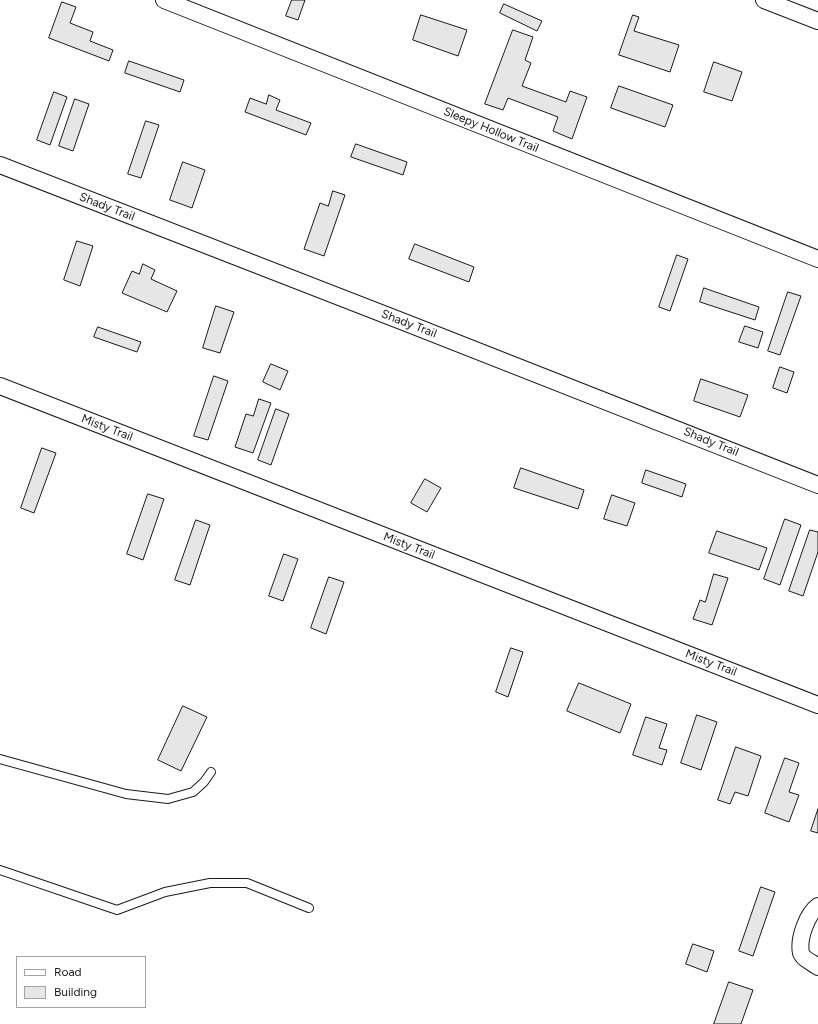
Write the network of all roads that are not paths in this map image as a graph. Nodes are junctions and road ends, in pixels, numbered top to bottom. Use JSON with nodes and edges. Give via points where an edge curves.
{"nodes":[{"id":1,"x":164,"y":0,"type":"edge"},
{"id":2,"x":764,"y":0,"type":"edge"},
{"id":3,"x":818,"y":21,"type":"edge"},
{"id":4,"x":0,"y":165,"type":"edge"},
{"id":5,"x":818,"y":259,"type":"edge"},
{"id":6,"x":0,"y":386,"type":"edge"},
{"id":7,"x":818,"y":485,"type":"edge"},
{"id":8,"x":818,"y":705,"type":"edge"},
{"id":9,"x":0,"y":759,"type":"edge"},
{"id":10,"x":210,"y":772,"type":"dead end"},
{"id":11,"x":0,"y":870,"type":"edge"},
{"id":12,"x":818,"y":906,"type":"edge"},
{"id":13,"x":310,"y":908,"type":"dead end"},
{"id":14,"x":818,"y":967,"type":"edge"}],
"edges":[{"from":1,"to":5,"type":"street","name":"Sleepy Hollow Trail"},
{"from":2,"to":3,"type":"street"},
{"from":4,"to":7,"type":"street","name":"Shady Trail"},
{"from":6,"to":8,"type":"street","name":"Misty Trail"},
{"from":9,"to":10,"type":"lane","via":[[126,794],[168,799],[193,792]]},
{"from":11,"to":13,"type":"lane","via":[[117,910],[165,892],[210,882],[247,883]]},
{"from":12,"to":14,"type":"street","via":[[812,911],[802,937],[801,953]]}]}
